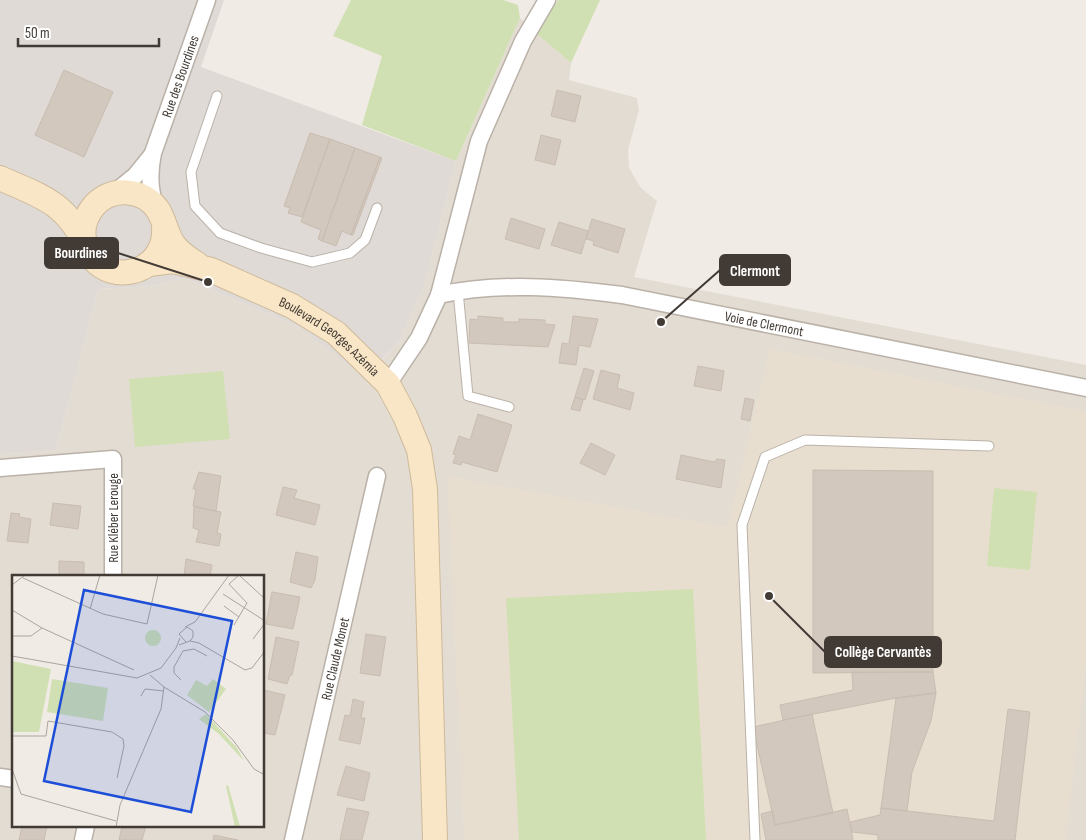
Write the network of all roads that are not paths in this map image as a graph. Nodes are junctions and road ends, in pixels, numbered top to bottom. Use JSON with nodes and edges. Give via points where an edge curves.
{"nodes":[{"id":1,"x":207,"y":0,"type":"edge"},
{"id":2,"x":547,"y":0,"type":"edge"},
{"id":3,"x":217,"y":96,"type":"dead end"},
{"id":4,"x":153,"y":153,"type":"junction"},
{"id":5,"x":0,"y":178,"type":"edge"},
{"id":6,"x":108,"y":196,"type":"junction"},
{"id":7,"x":47,"y":199,"type":"junction"},
{"id":8,"x":378,"y":208,"type":"dead end"},
{"id":9,"x":159,"y":216,"type":"junction"},
{"id":10,"x":86,"y":246,"type":"junction"},
{"id":11,"x":149,"y":264,"type":"junction"},
{"id":12,"x":198,"y":265,"type":"junction"},
{"id":13,"x":458,"y":291,"type":"junction"},
{"id":14,"x":438,"y":295,"type":"junction"},
{"id":15,"x":388,"y":384,"type":"junction"},
{"id":16,"x":1086,"y":388,"type":"edge"},
{"id":17,"x":509,"y":407,"type":"dead end"},
{"id":18,"x":989,"y":446,"type":"dead end"},
{"id":19,"x":0,"y":468,"type":"edge"},
{"id":20,"x":377,"y":476,"type":"dead end"},
{"id":21,"x":113,"y":575,"type":"edge"},
{"id":22,"x":293,"y":840,"type":"edge"},
{"id":23,"x":435,"y":840,"type":"edge"},
{"id":24,"x":755,"y":840,"type":"edge"}],
"edges":[{"from":1,"to":4,"type":"street","name":"Rue des Bourdines"},
{"from":2,"to":14,"type":"street","via":[[523,41],[479,141]]},
{"from":3,"to":8,"type":"lane","via":[[191,172],[195,206],[220,233],[312,262],[350,253],[365,240]]},
{"from":4,"to":6,"type":"street","name":"Rue des Bourdines","via":[[135,176]]},
{"from":4,"to":9,"type":"street","name":"Rue des Bourdines","via":[[150,185]]},
{"from":5,"to":7,"type":"street"},
{"from":6,"to":7,"type":"street","via":[[73,202]]},
{"from":6,"to":9,"type":"street","via":[[137,194]]},
{"from":6,"to":10,"type":"street","via":[[92,208],[86,220]]},
{"from":7,"to":10,"type":"street","via":[[68,215]]},
{"from":9,"to":11,"type":"street","via":[[161,248]]},
{"from":9,"to":12,"type":"street","name":"Boulevard Georges Azémia","via":[[178,250]]},
{"from":10,"to":11,"type":"street","via":[[96,261],[111,270],[133,272]]},
{"from":11,"to":12,"type":"street","name":"Boulevard Georges Azémia","via":[[173,261]]},
{"from":12,"to":15,"type":"street","name":"Boulevard Georges Azémia","via":[[292,306],[336,333]]},
{"from":13,"to":14,"type":"street","name":"Voie de Clermont"},
{"from":13,"to":16,"type":"street","name":"Voie de Clermont","via":[[560,286],[622,295]]},
{"from":13,"to":17,"type":"lane","via":[[468,396]]},
{"from":14,"to":15,"type":"street","via":[[420,338]]},
{"from":15,"to":23,"type":"street","name":"Boulevard Georges Azémia","via":[[419,450],[425,489]]},
{"from":18,"to":24,"type":"lane","via":[[805,440],[764,457],[742,525]]},
{"from":19,"to":21,"type":"street","name":"Rue Kléber Lerouge","via":[[113,459]]},
{"from":20,"to":22,"type":"street","name":"Rue Claude Monet"}]}
